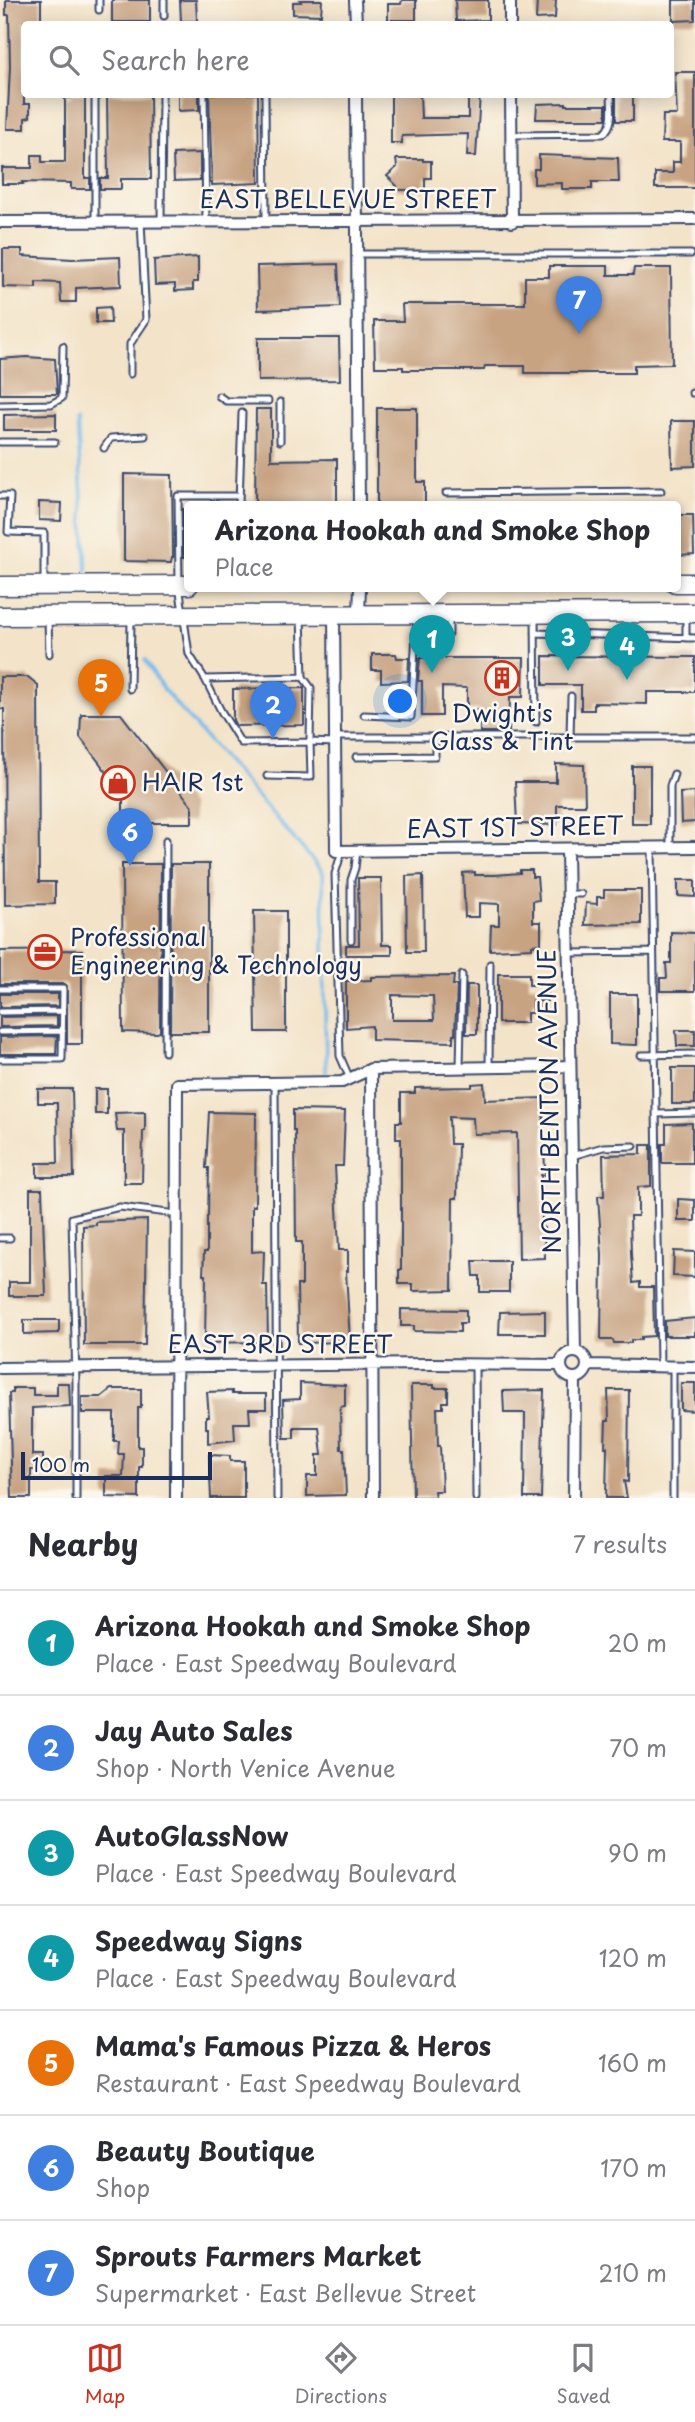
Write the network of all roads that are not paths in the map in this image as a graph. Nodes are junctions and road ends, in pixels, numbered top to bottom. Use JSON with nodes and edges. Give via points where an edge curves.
{"nodes":[{"id":1,"x":99,"y":0,"type":"edge"},
{"id":2,"x":164,"y":0,"type":"edge"},
{"id":3,"x":355,"y":0,"type":"edge"},
{"id":4,"x":510,"y":0,"type":"edge"},
{"id":5,"x":99,"y":10,"type":"dead end"},
{"id":6,"x":164,"y":16,"type":"dead end"},
{"id":7,"x":356,"y":21,"type":"edge"},
{"id":8,"x":510,"y":21,"type":"edge"},
{"id":9,"x":94,"y":98,"type":"edge"},
{"id":10,"x":162,"y":98,"type":"edge"},
{"id":11,"x":204,"y":98,"type":"edge"},
{"id":12,"x":265,"y":98,"type":"edge"},
{"id":13,"x":356,"y":98,"type":"edge"},
{"id":14,"x":511,"y":98,"type":"edge"},
{"id":15,"x":611,"y":98,"type":"edge"},
{"id":16,"x":511,"y":135,"type":"junction"},
{"id":17,"x":695,"y":219,"type":"edge"},
{"id":18,"x":206,"y":220,"type":"junction"},
{"id":19,"x":266,"y":220,"type":"junction"},
{"id":20,"x":357,"y":220,"type":"junction"},
{"id":21,"x":95,"y":221,"type":"junction"},
{"id":22,"x":141,"y":221,"type":"junction"},
{"id":23,"x":161,"y":221,"type":"junction"},
{"id":24,"x":0,"y":222,"type":"edge"},
{"id":25,"x":512,"y":222,"type":"junction"},
{"id":26,"x":357,"y":254,"type":"junction"},
{"id":27,"x":691,"y":254,"type":"dead end"},
{"id":28,"x":63,"y":346,"type":"dead end"},
{"id":29,"x":130,"y":374,"type":"dead end"},
{"id":30,"x":219,"y":396,"type":"dead end"},
{"id":31,"x":268,"y":401,"type":"dead end"},
{"id":32,"x":280,"y":402,"type":"dead end"},
{"id":33,"x":0,"y":405,"type":"edge"},
{"id":34,"x":242,"y":413,"type":"dead end"},
{"id":35,"x":145,"y":436,"type":"dead end"},
{"id":36,"x":280,"y":440,"type":"dead end"},
{"id":37,"x":0,"y":442,"type":"edge"},
{"id":38,"x":55,"y":442,"type":"dead end"},
{"id":39,"x":104,"y":448,"type":"dead end"},
{"id":40,"x":661,"y":491,"type":"dead end"},
{"id":41,"x":446,"y":493,"type":"dead end"},
{"id":42,"x":0,"y":496,"type":"edge"},
{"id":43,"x":239,"y":496,"type":"junction"},
{"id":44,"x":240,"y":501,"type":"edge"},
{"id":45,"x":359,"y":501,"type":"edge"},
{"id":46,"x":44,"y":585,"type":"junction"},
{"id":47,"x":184,"y":585,"type":"edge"},
{"id":48,"x":0,"y":586,"type":"edge"},
{"id":49,"x":360,"y":592,"type":"edge"},
{"id":50,"x":417,"y":613,"type":"junction"},
{"id":51,"x":449,"y":613,"type":"junction"},
{"id":52,"x":535,"y":613,"type":"junction"},
{"id":53,"x":576,"y":613,"type":"junction"},
{"id":54,"x":629,"y":613,"type":"junction"},
{"id":55,"x":690,"y":613,"type":"edge"},
{"id":56,"x":301,"y":614,"type":"junction"},
{"id":57,"x":334,"y":614,"type":"junction"},
{"id":58,"x":359,"y":614,"type":"junction"},
{"id":59,"x":184,"y":615,"type":"junction"},
{"id":60,"x":0,"y":616,"type":"edge"},
{"id":61,"x":48,"y":616,"type":"junction"},
{"id":62,"x":131,"y":616,"type":"junction"},
{"id":63,"x":449,"y":633,"type":"dead end"},
{"id":64,"x":535,"y":633,"type":"junction"},
{"id":65,"x":575,"y":634,"type":"junction"},
{"id":66,"x":628,"y":636,"type":"junction"},
{"id":67,"x":686,"y":638,"type":"junction"},
{"id":68,"x":695,"y":638,"type":"edge"},
{"id":69,"x":49,"y":654,"type":"dead end"},
{"id":70,"x":303,"y":677,"type":"junction"},
{"id":71,"x":205,"y":679,"type":"junction"},
{"id":72,"x":130,"y":689,"type":"dead end"},
{"id":73,"x":571,"y":696,"type":"dead end"},
{"id":74,"x":364,"y":715,"type":"dead end"},
{"id":75,"x":536,"y":722,"type":"dead end"},
{"id":76,"x":435,"y":737,"type":"junction"},
{"id":77,"x":570,"y":737,"type":"junction"},
{"id":78,"x":695,"y":737,"type":"edge"},
{"id":79,"x":335,"y":740,"type":"junction"},
{"id":80,"x":310,"y":742,"type":"junction"},
{"id":81,"x":356,"y":757,"type":"dead end"},
{"id":82,"x":674,"y":774,"type":"dead end"},
{"id":83,"x":267,"y":776,"type":"dead end"},
{"id":84,"x":166,"y":840,"type":"dead end"},
{"id":85,"x":670,"y":847,"type":"junction"},
{"id":86,"x":695,"y":847,"type":"edge"},
{"id":87,"x":652,"y":848,"type":"junction"},
{"id":88,"x":567,"y":849,"type":"junction"},
{"id":89,"x":357,"y":850,"type":"junction"},
{"id":90,"x":339,"y":851,"type":"junction"},
{"id":91,"x":567,"y":894,"type":"junction"},
{"id":92,"x":581,"y":894,"type":"dead end"},
{"id":93,"x":351,"y":940,"type":"dead end"},
{"id":94,"x":653,"y":952,"type":"junction"},
{"id":95,"x":568,"y":953,"type":"junction"},
{"id":96,"x":490,"y":964,"type":"dead end"},
{"id":97,"x":461,"y":975,"type":"dead end"},
{"id":98,"x":0,"y":989,"type":"edge"},
{"id":99,"x":63,"y":1011,"type":"junction"},
{"id":100,"x":0,"y":1012,"type":"edge"},
{"id":101,"x":63,"y":1031,"type":"junction"},
{"id":102,"x":0,"y":1032,"type":"edge"},
{"id":103,"x":165,"y":1052,"type":"dead end"},
{"id":104,"x":656,"y":1054,"type":"junction"},
{"id":105,"x":695,"y":1054,"type":"edge"},
{"id":106,"x":641,"y":1055,"type":"dead end"},
{"id":107,"x":0,"y":1059,"type":"edge"},
{"id":108,"x":569,"y":1066,"type":"junction"},
{"id":109,"x":460,"y":1068,"type":"junction"},
{"id":110,"x":489,"y":1068,"type":"junction"},
{"id":111,"x":371,"y":1069,"type":"junction"},
{"id":112,"x":350,"y":1079,"type":"junction"},
{"id":113,"x":275,"y":1083,"type":"junction"},
{"id":114,"x":695,"y":1113,"type":"edge"},
{"id":115,"x":657,"y":1114,"type":"junction"},
{"id":116,"x":634,"y":1146,"type":"dead end"},
{"id":117,"x":572,"y":1156,"type":"junction"},
{"id":118,"x":176,"y":1214,"type":"junction"},
{"id":119,"x":0,"y":1238,"type":"edge"},
{"id":120,"x":10,"y":1238,"type":"dead end"},
{"id":121,"x":575,"y":1352,"type":"junction"},
{"id":122,"x":475,"y":1365,"type":"junction"},
{"id":123,"x":561,"y":1365,"type":"junction"},
{"id":124,"x":587,"y":1365,"type":"junction"},
{"id":125,"x":75,"y":1366,"type":"junction"},
{"id":126,"x":277,"y":1366,"type":"junction"},
{"id":127,"x":373,"y":1366,"type":"junction"},
{"id":128,"x":176,"y":1367,"type":"junction"},
{"id":129,"x":660,"y":1367,"type":"junction"},
{"id":130,"x":673,"y":1367,"type":"junction"},
{"id":131,"x":695,"y":1367,"type":"edge"},
{"id":132,"x":0,"y":1368,"type":"edge"},
{"id":133,"x":575,"y":1378,"type":"junction"},
{"id":134,"x":76,"y":1498,"type":"edge"},
{"id":135,"x":176,"y":1498,"type":"edge"},
{"id":136,"x":277,"y":1498,"type":"edge"},
{"id":137,"x":373,"y":1498,"type":"edge"},
{"id":138,"x":476,"y":1498,"type":"edge"},
{"id":139,"x":575,"y":1498,"type":"edge"},
{"id":140,"x":673,"y":1498,"type":"edge"}],
"edges":[{"from":1,"to":5,"type":"lane"},
{"from":2,"to":6,"type":"lane"},
{"from":3,"to":7,"type":"street"},
{"from":4,"to":8,"type":"street"},
{"from":9,"to":21,"type":"lane"},
{"from":10,"to":23,"type":"lane"},
{"from":11,"to":18,"type":"lane"},
{"from":12,"to":19,"type":"lane"},
{"from":13,"to":20,"type":"street"},
{"from":14,"to":16,"type":"street"},
{"from":15,"to":16,"type":"lane","via":[[611,124],[603,134]]},
{"from":16,"to":25,"type":"street"},
{"from":17,"to":25,"type":"street","name":"EAST BELLEVUE STREET"},
{"from":18,"to":19,"type":"street","name":"EAST BELLEVUE STREET"},
{"from":18,"to":23,"type":"street","name":"EAST BELLEVUE STREET"},
{"from":19,"to":20,"type":"street","name":"EAST BELLEVUE STREET"},
{"from":20,"to":25,"type":"street","name":"EAST BELLEVUE STREET"},
{"from":20,"to":26,"type":"street"},
{"from":21,"to":22,"type":"street","name":"EAST BELLEVUE STREET"},
{"from":21,"to":24,"type":"street","name":"EAST BELLEVUE STREET"},
{"from":22,"to":23,"type":"street","name":"EAST BELLEVUE STREET"},
{"from":22,"to":29,"type":"lane","via":[[146,320],[130,344]]},
{"from":26,"to":27,"type":"lane"},
{"from":26,"to":45,"type":"street"},
{"from":28,"to":33,"type":"lane","via":[[62,398],[51,404]]},
{"from":30,"to":31,"type":"lane","via":[[226,401]]},
{"from":32,"to":36,"type":"lane"},
{"from":34,"to":43,"type":"lane"},
{"from":35,"to":39,"type":"lane","via":[[111,438]]},
{"from":37,"to":38,"type":"lane"},
{"from":40,"to":41,"type":"lane"},
{"from":42,"to":46,"type":"lane","via":[[10,496],[8,532],[44,533]]},
{"from":43,"to":44,"type":"lane"},
{"from":43,"to":47,"type":"lane","via":[[178,496]]},
{"from":46,"to":47,"type":"main road"},
{"from":46,"to":48,"type":"main road"},
{"from":47,"to":59,"type":"lane"},
{"from":49,"to":58,"type":"street"},
{"from":50,"to":51,"type":"main road"},
{"from":50,"to":58,"type":"main road"},
{"from":50,"to":74,"type":"lane","via":[[411,717]]},
{"from":51,"to":52,"type":"main road"},
{"from":51,"to":63,"type":"lane"},
{"from":52,"to":53,"type":"main road"},
{"from":52,"to":64,"type":"lane"},
{"from":53,"to":54,"type":"main road"},
{"from":53,"to":65,"type":"lane"},
{"from":54,"to":55,"type":"main road"},
{"from":54,"to":66,"type":"lane"},
{"from":55,"to":67,"type":"lane"},
{"from":56,"to":57,"type":"main road"},
{"from":56,"to":59,"type":"main road"},
{"from":56,"to":70,"type":"lane"},
{"from":57,"to":58,"type":"main road"},
{"from":57,"to":79,"type":"street"},
{"from":59,"to":62,"type":"main road"},
{"from":59,"to":71,"type":"lane","via":[[189,654]]},
{"from":60,"to":61,"type":"main road"},
{"from":61,"to":62,"type":"main road"},
{"from":61,"to":69,"type":"lane"},
{"from":62,"to":72,"type":"lane"},
{"from":64,"to":65,"type":"lane"},
{"from":64,"to":75,"type":"lane"},
{"from":65,"to":66,"type":"lane"},
{"from":66,"to":67,"type":"lane"},
{"from":67,"to":68,"type":"lane"},
{"from":70,"to":71,"type":"lane"},
{"from":70,"to":80,"type":"lane","via":[[311,688]]},
{"from":71,"to":80,"type":"lane","via":[[241,743]]},
{"from":73,"to":77,"type":"lane"},
{"from":76,"to":77,"type":"lane"},
{"from":76,"to":79,"type":"lane"},
{"from":76,"to":81,"type":"lane","via":[[435,757]]},
{"from":77,"to":78,"type":"lane"},
{"from":79,"to":80,"type":"lane"},
{"from":79,"to":90,"type":"street"},
{"from":80,"to":83,"type":"lane","via":[[311,777]]},
{"from":82,"to":85,"type":"lane"},
{"from":84,"to":103,"type":"lane"},
{"from":85,"to":86,"type":"street","name":"EAST 1ST STREET"},
{"from":85,"to":87,"type":"street","name":"EAST 1ST STREET"},
{"from":87,"to":88,"type":"street","name":"EAST 1ST STREET"},
{"from":87,"to":94,"type":"lane"},
{"from":88,"to":89,"type":"street","name":"EAST 1ST STREET"},
{"from":88,"to":91,"type":"street","name":"NORTH BENTON AVENUE"},
{"from":89,"to":90,"type":"street","name":"EAST 1ST STREET"},
{"from":89,"to":93,"type":"lane","via":[[351,880]]},
{"from":90,"to":112,"type":"lane","via":[[335,874],[340,1056]]},
{"from":91,"to":92,"type":"lane"},
{"from":91,"to":95,"type":"street","name":"NORTH BENTON AVENUE"},
{"from":94,"to":95,"type":"lane"},
{"from":94,"to":104,"type":"lane"},
{"from":95,"to":108,"type":"street","name":"NORTH BENTON AVENUE"},
{"from":96,"to":110,"type":"lane"},
{"from":97,"to":109,"type":"lane"},
{"from":98,"to":99,"type":"lane","via":[[63,989]]},
{"from":99,"to":100,"type":"lane"},
{"from":99,"to":101,"type":"lane"},
{"from":101,"to":102,"type":"lane"},
{"from":101,"to":107,"type":"lane","via":[[62,1059]]},
{"from":104,"to":105,"type":"lane"},
{"from":104,"to":106,"type":"lane"},
{"from":104,"to":115,"type":"lane"},
{"from":108,"to":110,"type":"street"},
{"from":108,"to":117,"type":"street","name":"NORTH BENTON AVENUE"},
{"from":109,"to":110,"type":"street"},
{"from":109,"to":111,"type":"street"},
{"from":111,"to":112,"type":"street"},
{"from":111,"to":127,"type":"street"},
{"from":112,"to":113,"type":"street"},
{"from":113,"to":118,"type":"street","via":[[177,1084]]},
{"from":113,"to":126,"type":"lane"},
{"from":114,"to":115,"type":"lane"},
{"from":115,"to":129,"type":"lane"},
{"from":116,"to":117,"type":"lane","via":[[604,1147]]},
{"from":117,"to":121,"type":"street","name":"NORTH BENTON AVENUE"},
{"from":118,"to":125,"type":"lane","via":[[120,1207],[72,1218]]},
{"from":118,"to":128,"type":"street"},
{"from":119,"to":120,"type":"lane"},
{"from":121,"to":123,"type":"street","via":[[566,1354]]},
{"from":121,"to":124,"type":"street","via":[[583,1355]]},
{"from":122,"to":123,"type":"street","name":"EAST 3RD STREET"},
{"from":122,"to":127,"type":"street","name":"EAST 3RD STREET"},
{"from":122,"to":138,"type":"lane"},
{"from":123,"to":133,"type":"street","via":[[564,1373]]},
{"from":124,"to":129,"type":"street"},
{"from":124,"to":133,"type":"street","via":[[584,1375]]},
{"from":125,"to":128,"type":"street","name":"EAST 3RD STREET"},
{"from":125,"to":132,"type":"street","name":"EAST 3RD STREET"},
{"from":125,"to":134,"type":"lane"},
{"from":126,"to":127,"type":"street","name":"EAST 3RD STREET"},
{"from":126,"to":128,"type":"street","name":"EAST 3RD STREET"},
{"from":126,"to":136,"type":"lane"},
{"from":127,"to":137,"type":"street"},
{"from":128,"to":135,"type":"street"},
{"from":129,"to":130,"type":"street"},
{"from":130,"to":131,"type":"street"},
{"from":130,"to":140,"type":"lane"},
{"from":133,"to":139,"type":"street"}]}
